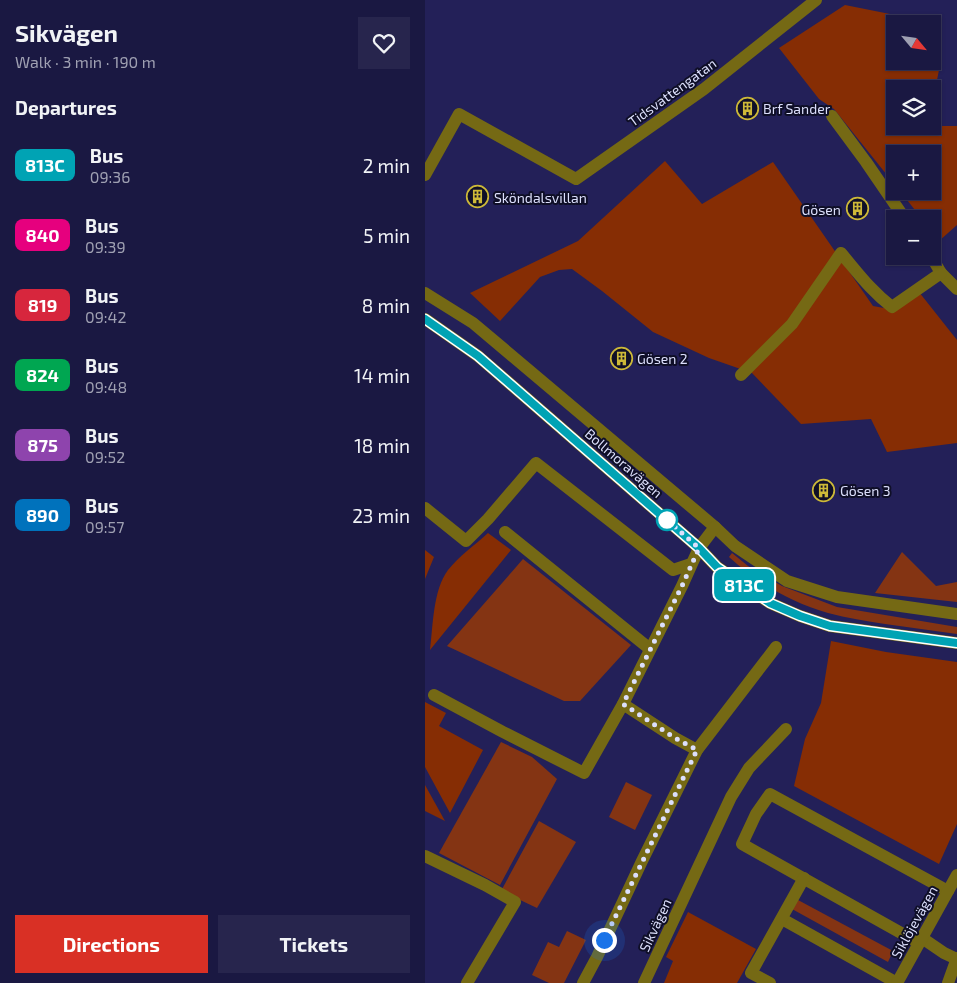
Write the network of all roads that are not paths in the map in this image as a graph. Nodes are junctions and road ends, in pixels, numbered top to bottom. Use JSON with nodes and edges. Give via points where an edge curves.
{"nodes":[{"id":1,"x":816,"y":0,"type":"edge"},
{"id":2,"x":832,"y":116,"type":"dead end"},
{"id":3,"x":425,"y":175,"type":"edge"},
{"id":4,"x":899,"y":210,"type":"edge"},
{"id":5,"x":936,"y":265,"type":"edge"},
{"id":6,"x":941,"y":273,"type":"junction"},
{"id":7,"x":957,"y":289,"type":"edge"},
{"id":8,"x":425,"y":293,"type":"edge"},
{"id":9,"x":425,"y":319,"type":"edge"},
{"id":10,"x":741,"y":375,"type":"dead end"},
{"id":11,"x":425,"y":508,"type":"edge"},
{"id":12,"x":715,"y":527,"type":"junction"},
{"id":13,"x":505,"y":532,"type":"dead end"},
{"id":14,"x":699,"y":548,"type":"junction"},
{"id":15,"x":691,"y":564,"type":"junction"},
{"id":16,"x":957,"y":614,"type":"edge"},
{"id":17,"x":957,"y":643,"type":"edge"},
{"id":18,"x":776,"y":647,"type":"dead end"},
{"id":19,"x":650,"y":649,"type":"junction"},
{"id":20,"x":434,"y":695,"type":"dead end"},
{"id":21,"x":623,"y":704,"type":"junction"},
{"id":22,"x":786,"y":729,"type":"dead end"},
{"id":23,"x":697,"y":750,"type":"junction"},
{"id":24,"x":425,"y":856,"type":"edge"},
{"id":25,"x":804,"y":878,"type":"junction"},
{"id":26,"x":954,"y":884,"type":"edge"},
{"id":27,"x":782,"y":919,"type":"junction"},
{"id":28,"x":920,"y":941,"type":"junction"},
{"id":29,"x":957,"y":958,"type":"edge"},
{"id":30,"x":467,"y":983,"type":"edge"},
{"id":31,"x":583,"y":983,"type":"edge"},
{"id":32,"x":644,"y":983,"type":"edge"},
{"id":33,"x":770,"y":983,"type":"edge"},
{"id":34,"x":897,"y":983,"type":"edge"},
{"id":35,"x":948,"y":983,"type":"edge"}],
"edges":[{"from":1,"to":3,"type":"street","name":"Tidsvattengatan","via":[[704,88],[576,179],[459,114]]},
{"from":2,"to":4,"type":"street"},
{"from":5,"to":6,"type":"street"},
{"from":6,"to":7,"type":"street"},
{"from":6,"to":10,"type":"street","via":[[892,307],[878,297],[841,253],[792,324]]},
{"from":8,"to":12,"type":"street","name":"Bollmoravägen","via":[[473,323]]},
{"from":9,"to":14,"type":"street","name":"Bollmoravägen","via":[[478,356]]},
{"from":11,"to":15,"type":"street","via":[[466,541],[536,463],[673,570]]},
{"from":12,"to":14,"type":"street"},
{"from":12,"to":16,"type":"street","name":"Bollmoravägen","via":[[735,546],[787,581],[837,597]]},
{"from":13,"to":19,"type":"street"},
{"from":14,"to":15,"type":"street"},
{"from":14,"to":17,"type":"street","name":"Bollmoravägen","via":[[717,567],[770,603],[800,616],[830,626]]},
{"from":15,"to":19,"type":"street"},
{"from":18,"to":23,"type":"street"},
{"from":19,"to":21,"type":"street"},
{"from":20,"to":21,"type":"street","via":[[585,773]]},
{"from":21,"to":23,"type":"street"},
{"from":22,"to":32,"type":"street","name":"Sikvägen","via":[[749,768],[731,798]]},
{"from":23,"to":31,"type":"street"},
{"from":24,"to":30,"type":"street","via":[[515,902]]},
{"from":25,"to":26,"type":"street","via":[[742,844],[770,794]]},
{"from":25,"to":27,"type":"street"},
{"from":25,"to":28,"type":"street"},
{"from":26,"to":28,"type":"street","name":"Siklöjevägen"},
{"from":27,"to":33,"type":"street","via":[[751,973]]},
{"from":27,"to":34,"type":"street"},
{"from":28,"to":29,"type":"street"},
{"from":28,"to":34,"type":"street","name":"Siklöjevägen"},
{"from":29,"to":35,"type":"street"}]}
